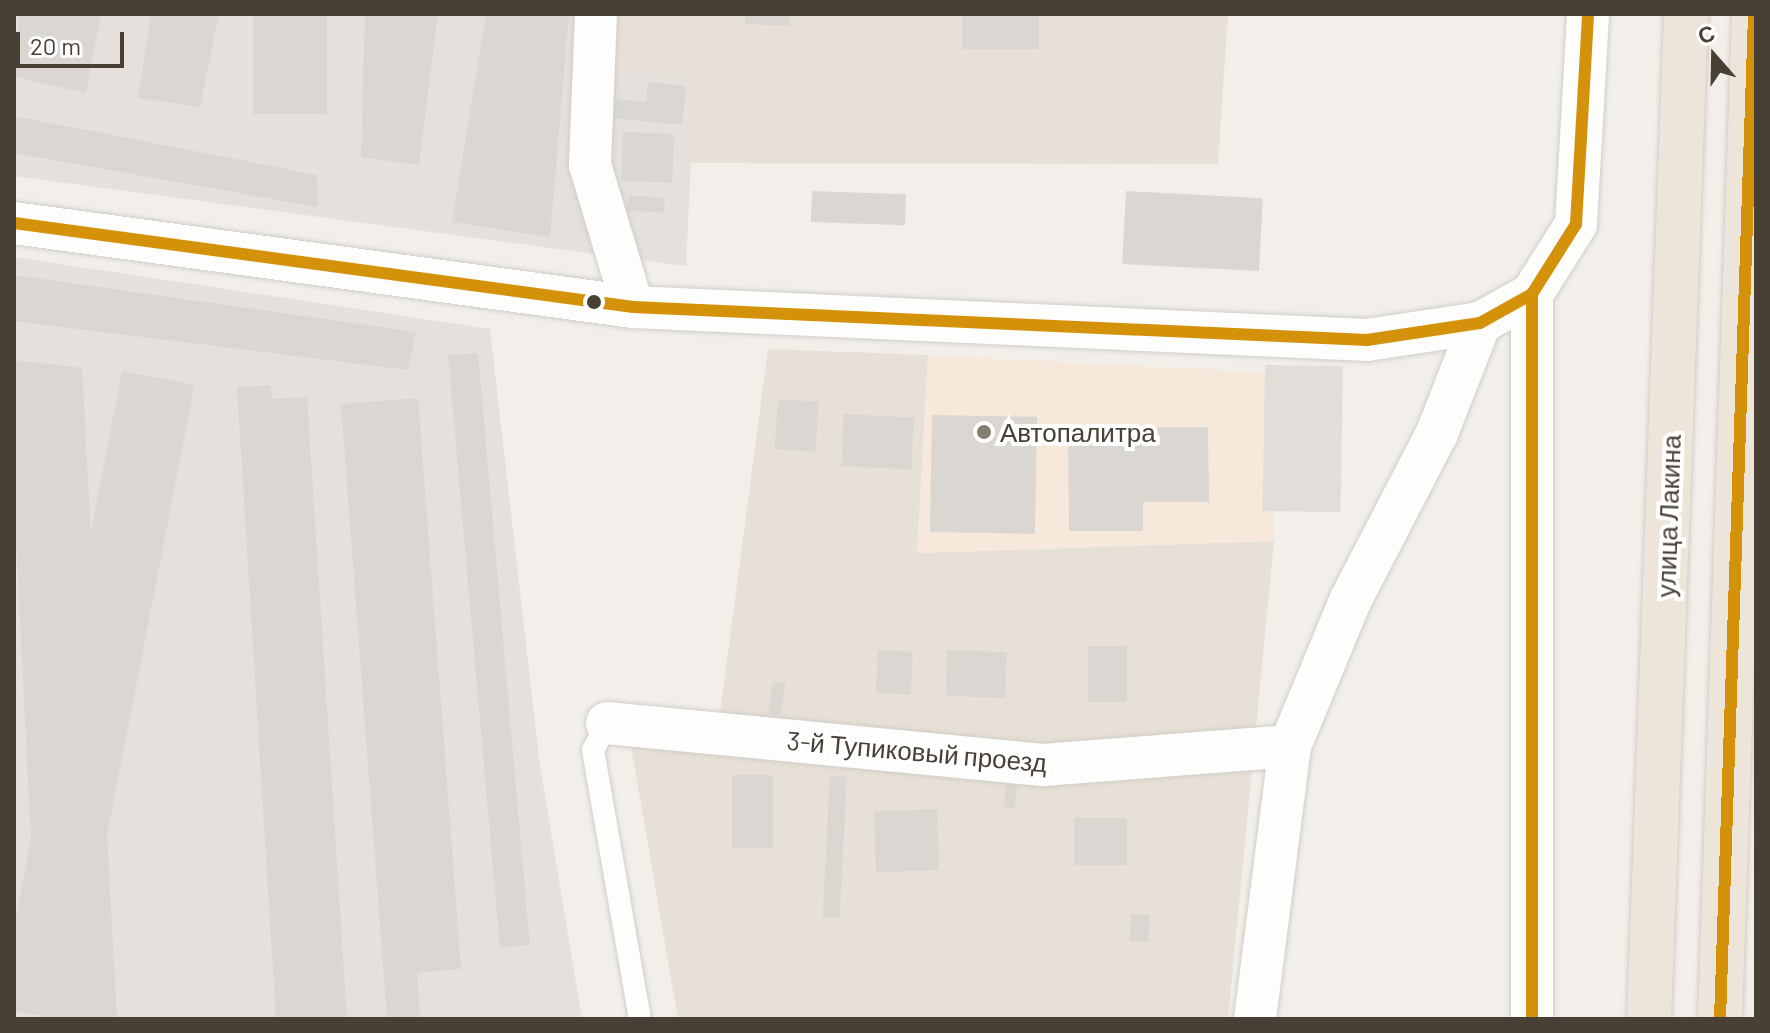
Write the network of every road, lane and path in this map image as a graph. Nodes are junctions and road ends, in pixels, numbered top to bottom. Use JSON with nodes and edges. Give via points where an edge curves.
{"nodes":[{"id":1,"x":596,"y":14,"type":"edge"},
{"id":2,"x":1588,"y":14,"type":"edge"},
{"id":3,"x":1686,"y":14,"type":"edge"},
{"id":4,"x":1754,"y":14,"type":"edge"},
{"id":5,"x":14,"y":223,"type":"edge"},
{"id":6,"x":1532,"y":294,"type":"junction"},
{"id":7,"x":633,"y":307,"type":"junction"},
{"id":8,"x":1480,"y":323,"type":"junction"},
{"id":9,"x":607,"y":723,"type":"joint"},
{"id":10,"x":1290,"y":746,"type":"junction"},
{"id":11,"x":640,"y":1019,"type":"edge"},
{"id":12,"x":1255,"y":1019,"type":"edge"},
{"id":13,"x":1532,"y":1019,"type":"edge"},
{"id":14,"x":1649,"y":1019,"type":"edge"},
{"id":15,"x":1720,"y":1019,"type":"edge"}],
"edges":[{"from":1,"to":7,"type":"street","via":[[590,165]]},
{"from":2,"to":6,"type":"street","via":[[1576,224]]},
{"from":3,"to":14,"type":"highway","name":"улица Лакина"},
{"from":4,"to":15,"type":"highway"},
{"from":5,"to":7,"type":"street"},
{"from":6,"to":8,"type":"street"},
{"from":6,"to":13,"type":"street"},
{"from":7,"to":8,"type":"street","via":[[1367,340]]},
{"from":8,"to":10,"type":"street","via":[[1437,433],[1351,599]]},
{"from":9,"to":10,"type":"street","name":"3-й Тупиковый проезд","via":[[1043,765]]},
{"from":9,"to":11,"type":"lane","via":[[593,750]]},
{"from":10,"to":12,"type":"street"}]}
